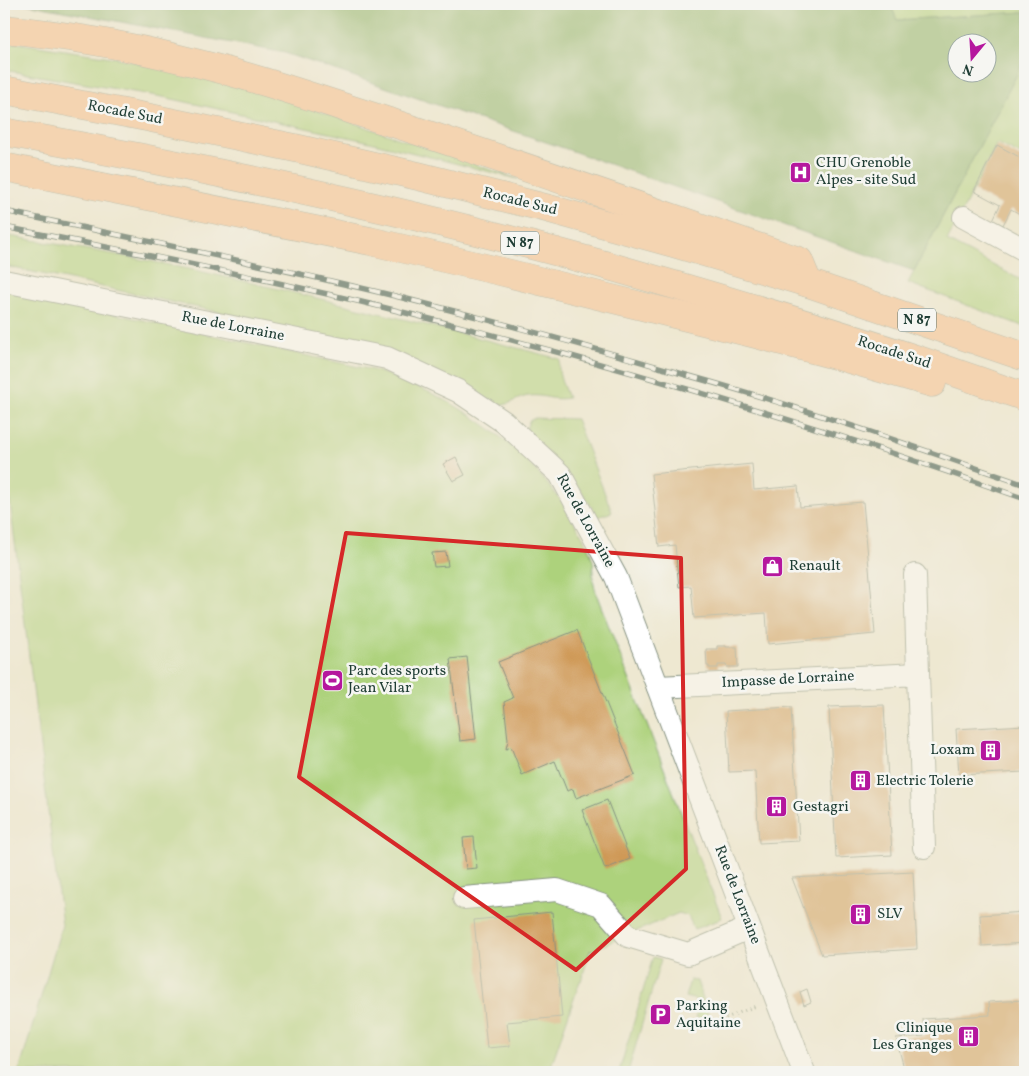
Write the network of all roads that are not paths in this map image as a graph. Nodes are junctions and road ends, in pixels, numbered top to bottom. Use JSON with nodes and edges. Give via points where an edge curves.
{"nodes":[{"id":1,"x":4,"y":29,"type":"edge"},
{"id":2,"x":4,"y":90,"type":"edge"},
{"id":3,"x":4,"y":132,"type":"edge"},
{"id":4,"x":4,"y":167,"type":"edge"},
{"id":5,"x":964,"y":218,"type":"dead end"},
{"id":6,"x":1025,"y":250,"type":"edge"},
{"id":7,"x":4,"y":280,"type":"edge"},
{"id":8,"x":808,"y":283,"type":"junction"},
{"id":9,"x":1025,"y":357,"type":"edge"},
{"id":10,"x":1025,"y":397,"type":"edge"},
{"id":11,"x":1025,"y":411,"type":"edge"},
{"id":12,"x":915,"y":576,"type":"dead end"},
{"id":13,"x":918,"y":674,"type":"junction"},
{"id":14,"x":658,"y":686,"type":"junction"},
{"id":15,"x":924,"y":847,"type":"dead end"},
{"id":16,"x":464,"y":898,"type":"dead end"},
{"id":17,"x":749,"y":928,"type":"junction"},
{"id":18,"x":804,"y":1072,"type":"edge"}],
"edges":[{"from":1,"to":8,"type":"highway","via":[[149,51],[288,90],[798,260]]},
{"from":2,"to":8,"type":"highway","name":"Rocade Sud","number":"N 87","via":[[418,176],[555,210]]},
{"from":3,"to":10,"type":"highway","name":"Rocade Sud","number":"N 87","via":[[284,186],[605,265],[784,317]]},
{"from":4,"to":11,"type":"highway","via":[[360,239],[509,273],[838,356]]},
{"from":5,"to":6,"type":"street"},
{"from":7,"to":14,"type":"street","name":"Rue de Lorraine","via":[[387,358],[458,391],[504,422],[560,474],[616,577]]},
{"from":8,"to":9,"type":"highway","name":"Rocade Sud","number":"N 87"},
{"from":12,"to":13,"type":"street"},
{"from":13,"to":14,"type":"street","name":"Impasse de Lorraine"},
{"from":13,"to":15,"type":"street"},
{"from":14,"to":17,"type":"street","name":"Rue de Lorraine"},
{"from":16,"to":17,"type":"street","via":[[557,890],[601,905],[628,936],[688,954]]},
{"from":17,"to":18,"type":"street","name":"Rue de Lorraine"}]}
